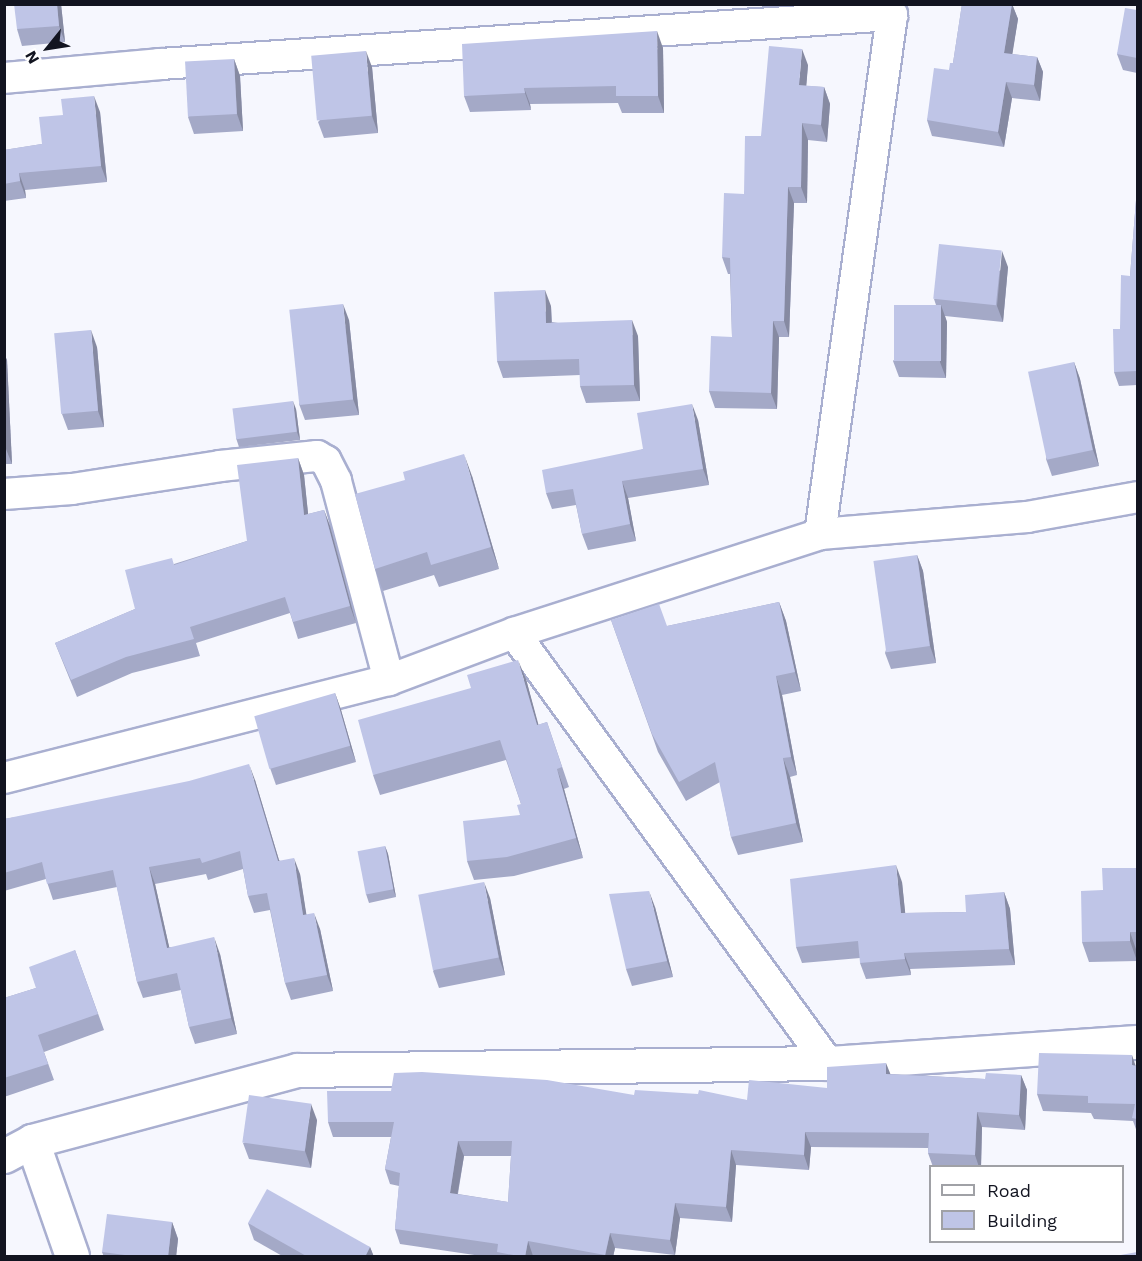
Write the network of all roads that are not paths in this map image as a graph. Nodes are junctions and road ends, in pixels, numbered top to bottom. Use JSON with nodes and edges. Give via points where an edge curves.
{"nodes":[{"id":1,"x":893,"y":10,"type":"edge"},
{"id":2,"x":4,"y":78,"type":"edge"},
{"id":3,"x":4,"y":494,"type":"edge"},
{"id":4,"x":1137,"y":497,"type":"edge"},
{"id":5,"x":820,"y":534,"type":"junction"},
{"id":6,"x":514,"y":633,"type":"junction"},
{"id":7,"x":388,"y":680,"type":"junction"},
{"id":8,"x":4,"y":778,"type":"edge"},
{"id":9,"x":1137,"y":1042,"type":"edge"},
{"id":10,"x":828,"y":1063,"type":"junction"},
{"id":11,"x":18,"y":1149,"type":"edge"},
{"id":12,"x":72,"y":1257,"type":"edge"}],
"edges":[{"from":1,"to":2,"type":"street"},
{"from":1,"to":5,"type":"street"},
{"from":3,"to":7,"type":"street","via":[[72,489],[220,466],[317,456],[326,461],[336,481]]},
{"from":4,"to":5,"type":"street","via":[[1027,517]]},
{"from":5,"to":6,"type":"street"},
{"from":6,"to":7,"type":"street"},
{"from":6,"to":10,"type":"street"},
{"from":7,"to":8,"type":"street"},
{"from":9,"to":10,"type":"street"},
{"from":10,"to":11,"type":"street","via":[[297,1070]]},
{"from":11,"to":12,"type":"street"}]}
